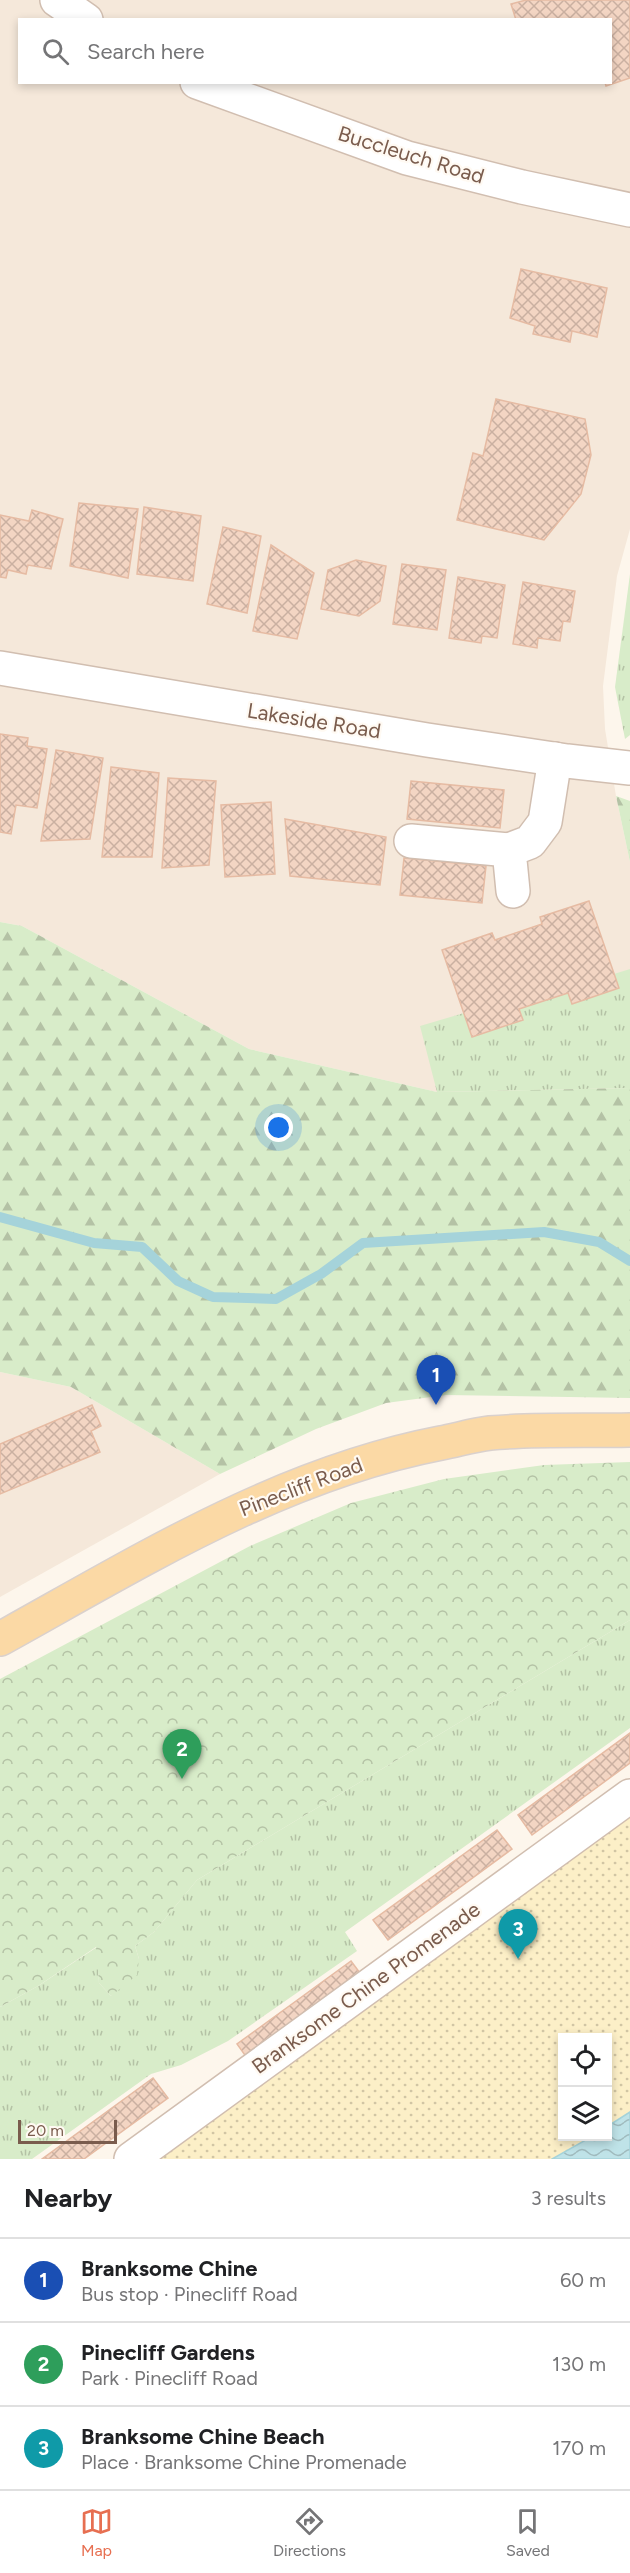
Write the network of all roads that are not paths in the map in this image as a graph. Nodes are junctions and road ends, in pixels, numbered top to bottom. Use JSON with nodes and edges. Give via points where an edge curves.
{"nodes":[{"id":1,"x":57,"y":0,"type":"edge"},
{"id":2,"x":83,"y":18,"type":"edge"},
{"id":3,"x":203,"y":84,"type":"edge"},
{"id":4,"x":630,"y":210,"type":"edge"},
{"id":5,"x":0,"y":668,"type":"edge"},
{"id":6,"x":555,"y":759,"type":"junction"},
{"id":7,"x":630,"y":768,"type":"edge"},
{"id":8,"x":411,"y":842,"type":"dead end"},
{"id":9,"x":509,"y":850,"type":"junction"},
{"id":10,"x":513,"y":891,"type":"dead end"},
{"id":11,"x":630,"y":1431,"type":"edge"},
{"id":12,"x":0,"y":1639,"type":"edge"},
{"id":13,"x":630,"y":1796,"type":"edge"},
{"id":14,"x":130,"y":2159,"type":"edge"}],
"edges":[{"from":1,"to":2,"type":"street"},
{"from":3,"to":4,"type":"street","name":"Buccleuch Road","via":[[407,158]]},
{"from":5,"to":6,"type":"street","name":"Lakeside Road"},
{"from":6,"to":7,"type":"street","name":"Lakeside Road"},
{"from":6,"to":9,"type":"street","via":[[545,822],[530,842]]},
{"from":8,"to":9,"type":"street"},
{"from":9,"to":10,"type":"street"},
{"from":11,"to":12,"type":"main road","name":"Pinecliff Road","via":[[489,1434],[413,1448],[338,1469],[252,1503]]},
{"from":13,"to":14,"type":"street","name":"Branksome Chine Promenade"}]}
